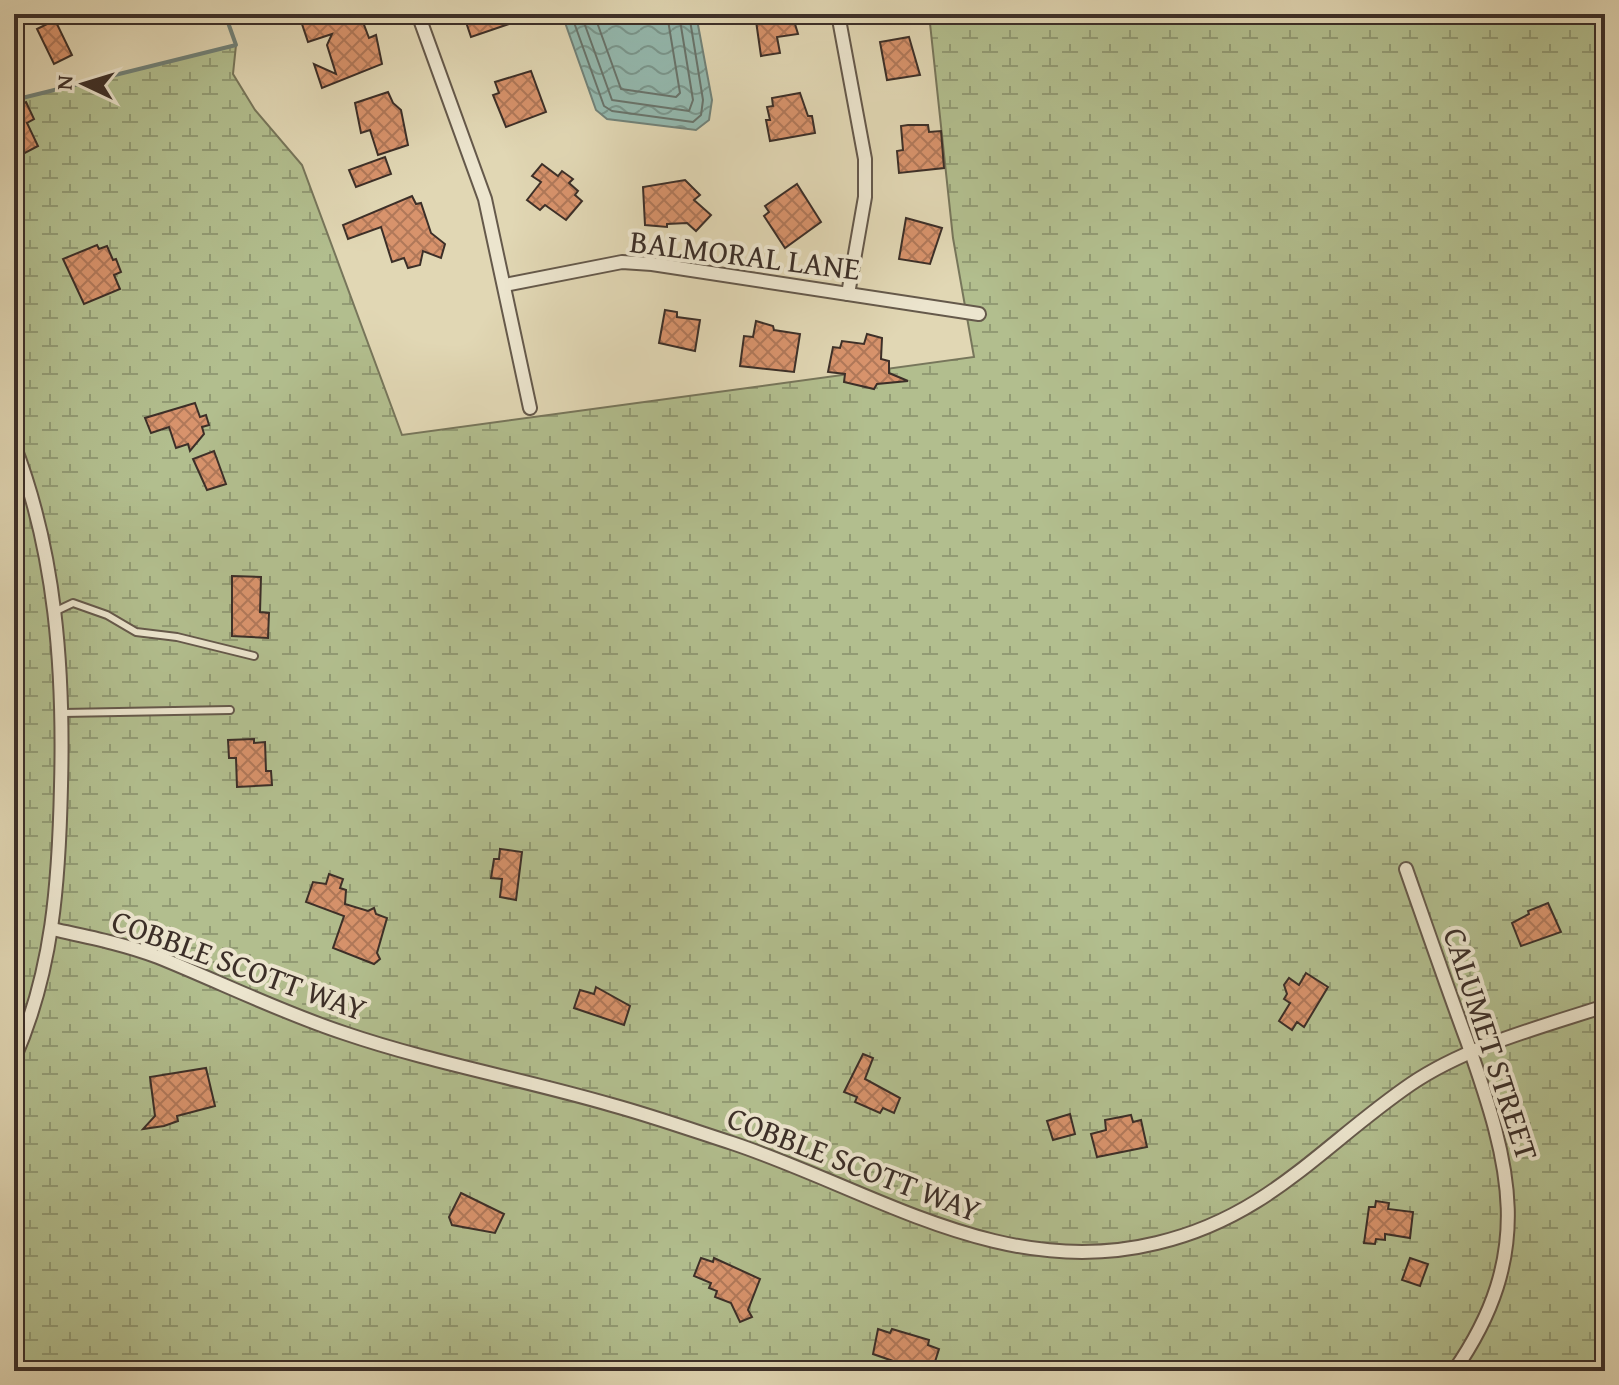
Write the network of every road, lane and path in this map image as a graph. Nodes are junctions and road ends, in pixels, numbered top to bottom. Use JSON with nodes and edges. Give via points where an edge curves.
{"nodes":[{"id":1,"x":418,"y":14,"type":"edge"},
{"id":2,"x":838,"y":14,"type":"edge"},
{"id":3,"x":505,"y":285,"type":"junction"},
{"id":4,"x":848,"y":294,"type":"junction"},
{"id":5,"x":979,"y":314,"type":"dead end"},
{"id":6,"x":530,"y":408,"type":"dead end"},
{"id":7,"x":14,"y":445,"type":"edge"},
{"id":8,"x":54,"y":612,"type":"junction"},
{"id":9,"x":254,"y":656,"type":"dead end"},
{"id":10,"x":230,"y":710,"type":"dead end"},
{"id":11,"x":63,"y":713,"type":"junction"},
{"id":12,"x":1406,"y":869,"type":"dead end"},
{"id":13,"x":52,"y":929,"type":"junction"},
{"id":14,"x":1605,"y":1006,"type":"edge"},
{"id":15,"x":1471,"y":1053,"type":"junction"},
{"id":16,"x":14,"y":1059,"type":"edge"},
{"id":17,"x":1454,"y":1371,"type":"edge"}],
"edges":[{"from":1,"to":3,"type":"street","via":[[485,199]]},
{"from":2,"to":4,"type":"street","via":[[865,159],[865,197]]},
{"from":3,"to":4,"type":"street","name":"BALMORAL LANE","via":[[622,262]]},
{"from":3,"to":6,"type":"street"},
{"from":4,"to":5,"type":"street","name":"BALMORAL LANE"},
{"from":7,"to":8,"type":"street","via":[[37,520]]},
{"from":8,"to":9,"type":"lane","via":[[73,603],[136,632]]},
{"from":8,"to":11,"type":"street"},
{"from":10,"to":11,"type":"lane"},
{"from":11,"to":13,"type":"street","via":[[60,863]]},
{"from":12,"to":15,"type":"street","name":"CALUMET STREET"},
{"from":13,"to":15,"type":"street","name":"COBBLE SCOTT WAY","via":[[156,956],[346,1034],[614,1105],[728,1142],[962,1234],[1029,1250],[1137,1248],[1224,1220],[1283,1187],[1412,1083]]},
{"from":13,"to":16,"type":"street","via":[[30,1021]]},
{"from":14,"to":15,"type":"street","name":"COBBLE SCOTT WAY"},
{"from":15,"to":17,"type":"street","name":"CALUMET STREET","via":[[1505,1160],[1507,1234],[1497,1287]]}]}
